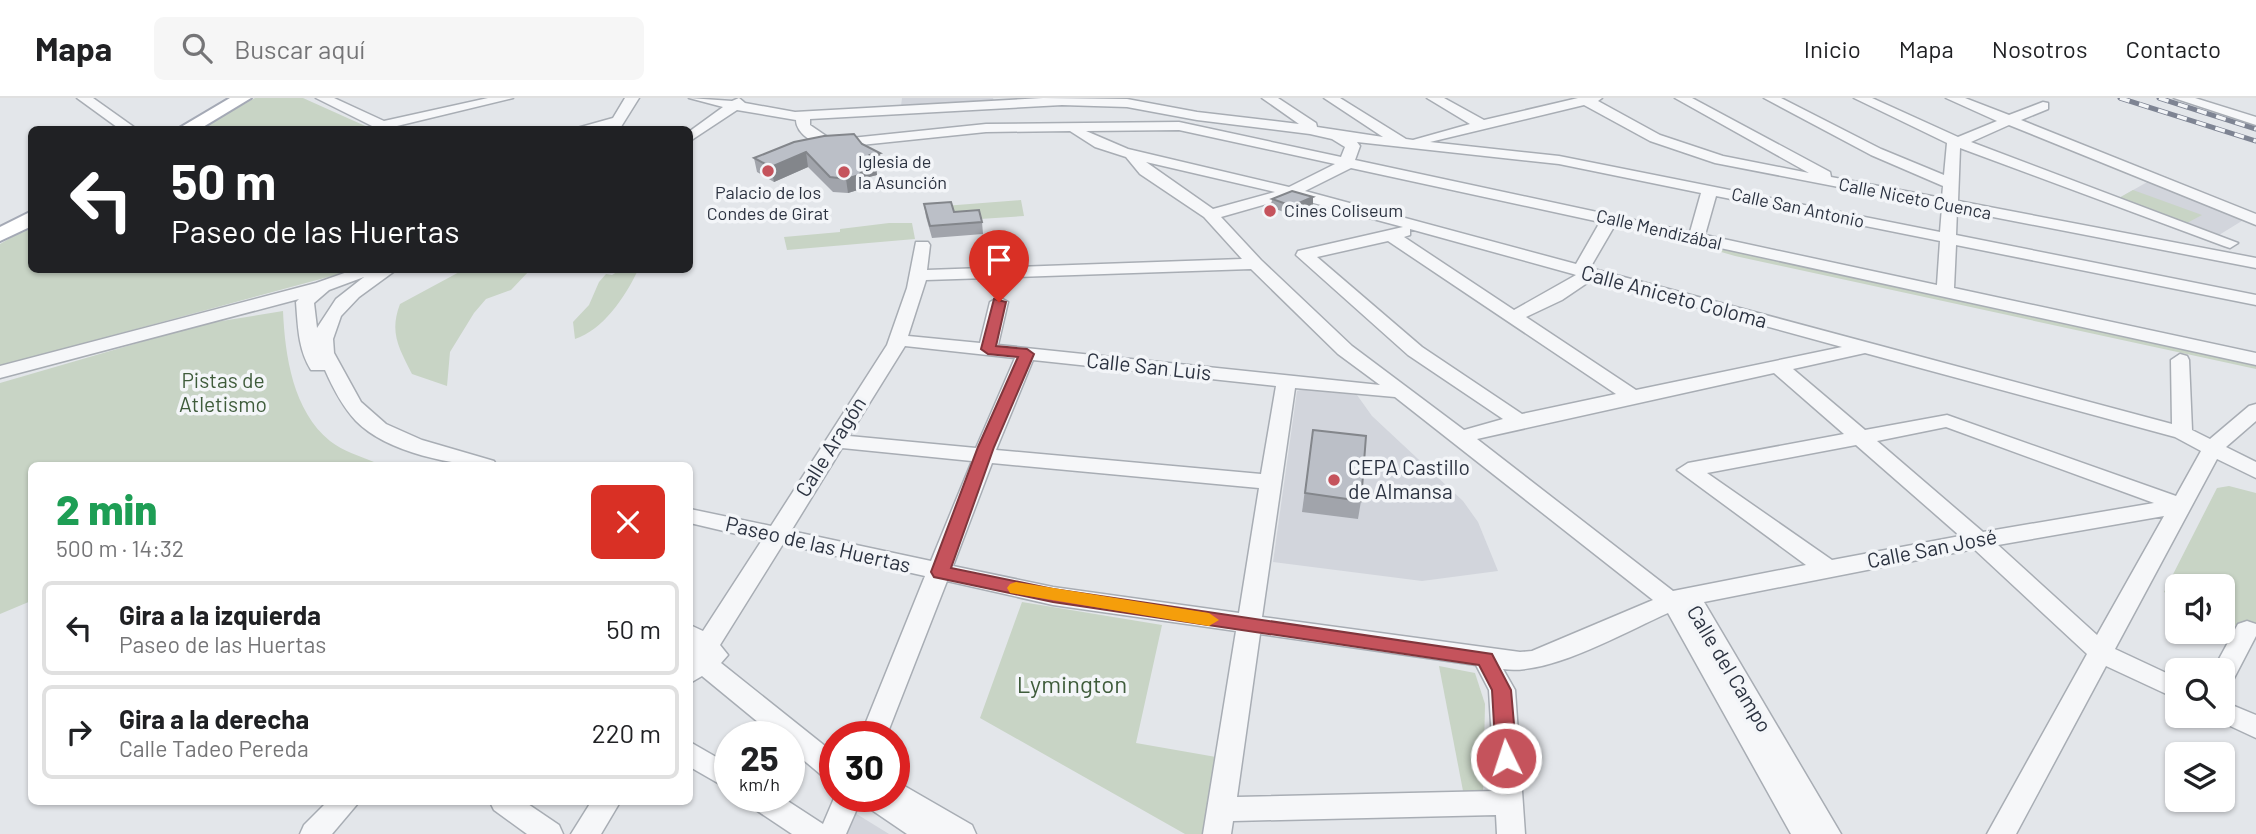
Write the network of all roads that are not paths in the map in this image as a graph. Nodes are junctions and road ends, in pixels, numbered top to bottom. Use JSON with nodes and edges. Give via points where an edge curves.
{"nodes":[{"id":1,"x":84,"y":98,"type":"edge"},
{"id":2,"x":235,"y":98,"type":"edge"},
{"id":3,"x":243,"y":98,"type":"edge"},
{"id":4,"x":506,"y":98,"type":"edge"},
{"id":5,"x":632,"y":98,"type":"edge"},
{"id":6,"x":695,"y":98,"type":"edge"},
{"id":7,"x":1269,"y":98,"type":"edge"},
{"id":8,"x":1331,"y":98,"type":"edge"},
{"id":9,"x":1434,"y":98,"type":"edge"},
{"id":10,"x":1682,"y":98,"type":"edge"},
{"id":11,"x":1771,"y":98,"type":"edge"},
{"id":12,"x":1861,"y":98,"type":"edge"},
{"id":13,"x":1953,"y":98,"type":"edge"},
{"id":14,"x":2025,"y":98,"type":"edge"},
{"id":15,"x":2181,"y":98,"type":"edge"},
{"id":16,"x":361,"y":99,"type":"edge"},
{"id":17,"x":1591,"y":99,"type":"edge"},
{"id":18,"x":328,"y":100,"type":"edge"},
{"id":19,"x":739,"y":102,"type":"edge"},
{"id":20,"x":957,"y":108,"type":"junction"},
{"id":21,"x":348,"y":109,"type":"junction"},
{"id":22,"x":803,"y":116,"type":"junction"},
{"id":23,"x":205,"y":118,"type":"junction"},
{"id":24,"x":2256,"y":121,"type":"edge"},
{"id":25,"x":2006,"y":122,"type":"junction"},
{"id":26,"x":1205,"y":124,"type":"junction"},
{"id":27,"x":614,"y":125,"type":"edge"},
{"id":28,"x":1482,"y":125,"type":"junction"},
{"id":29,"x":125,"y":126,"type":"edge"},
{"id":30,"x":191,"y":126,"type":"edge"},
{"id":31,"x":387,"y":126,"type":"edge"},
{"id":32,"x":393,"y":126,"type":"edge"},
{"id":33,"x":1066,"y":126,"type":"junction"},
{"id":34,"x":967,"y":130,"type":"junction"},
{"id":35,"x":1319,"y":131,"type":"junction"},
{"id":36,"x":693,"y":135,"type":"edge"},
{"id":37,"x":1337,"y":136,"type":"junction"},
{"id":38,"x":1958,"y":142,"type":"junction"},
{"id":39,"x":1405,"y":144,"type":"junction"},
{"id":40,"x":1133,"y":156,"type":"junction"},
{"id":41,"x":1348,"y":162,"type":"junction"},
{"id":42,"x":1951,"y":184,"type":"junction"},
{"id":43,"x":1853,"y":187,"type":"junction"},
{"id":44,"x":1710,"y":190,"type":"junction"},
{"id":45,"x":1291,"y":193,"type":"junction"},
{"id":46,"x":1950,"y":206,"type":"junction"},
{"id":47,"x":1210,"y":214,"type":"junction"},
{"id":48,"x":28,"y":219,"type":"edge"},
{"id":49,"x":1610,"y":219,"type":"junction"},
{"id":50,"x":2256,"y":220,"type":"edge"},
{"id":51,"x":1414,"y":226,"type":"junction"},
{"id":52,"x":2256,"y":226,"type":"edge"},
{"id":53,"x":0,"y":235,"type":"edge"},
{"id":54,"x":1392,"y":236,"type":"junction"},
{"id":55,"x":1696,"y":239,"type":"junction"},
{"id":56,"x":1946,"y":239,"type":"junction"},
{"id":57,"x":2230,"y":243,"type":"junction"},
{"id":58,"x":922,"y":245,"type":"dead end"},
{"id":59,"x":2213,"y":255,"type":"junction"},
{"id":60,"x":2256,"y":263,"type":"edge"},
{"id":61,"x":1255,"y":264,"type":"junction"},
{"id":62,"x":361,"y":273,"type":"edge"},
{"id":63,"x":380,"y":273,"type":"edge"},
{"id":64,"x":383,"y":273,"type":"edge"},
{"id":65,"x":1585,"y":273,"type":"junction"},
{"id":66,"x":919,"y":275,"type":"junction"},
{"id":67,"x":1945,"y":292,"type":"junction"},
{"id":68,"x":318,"y":295,"type":"junction"},
{"id":69,"x":2256,"y":299,"type":"edge"},
{"id":70,"x":999,"y":302,"type":"dead end"},
{"id":71,"x":212,"y":315,"type":"junction"},
{"id":72,"x":1515,"y":317,"type":"junction"},
{"id":73,"x":328,"y":319,"type":"junction"},
{"id":74,"x":898,"y":340,"type":"junction"},
{"id":75,"x":1862,"y":348,"type":"junction"},
{"id":76,"x":988,"y":349,"type":"junction"},
{"id":77,"x":1027,"y":354,"type":"junction"},
{"id":78,"x":2179,"y":359,"type":"dead end"},
{"id":79,"x":2256,"y":359,"type":"edge"},
{"id":80,"x":1779,"y":367,"type":"junction"},
{"id":81,"x":0,"y":372,"type":"edge"},
{"id":82,"x":1286,"y":382,"type":"junction"},
{"id":83,"x":1401,"y":391,"type":"junction"},
{"id":84,"x":1633,"y":397,"type":"junction"},
{"id":85,"x":2256,"y":410,"type":"edge"},
{"id":86,"x":1519,"y":421,"type":"junction"},
{"id":87,"x":2182,"y":433,"type":"junction"},
{"id":88,"x":1861,"y":436,"type":"junction"},
{"id":89,"x":1461,"y":437,"type":"junction"},
{"id":90,"x":834,"y":441,"type":"junction"},
{"id":91,"x":2212,"y":449,"type":"junction"},
{"id":92,"x":985,"y":456,"type":"junction"},
{"id":93,"x":437,"y":462,"type":"edge"},
{"id":94,"x":475,"y":462,"type":"edge"},
{"id":95,"x":2256,"y":471,"type":"edge"},
{"id":96,"x":1270,"y":482,"type":"junction"},
{"id":97,"x":2182,"y":506,"type":"junction"},
{"id":98,"x":693,"y":517,"type":"edge"},
{"id":99,"x":774,"y":536,"type":"junction"},
{"id":100,"x":1979,"y":540,"type":"junction"},
{"id":101,"x":1828,"y":569,"type":"junction"},
{"id":102,"x":940,"y":572,"type":"junction"},
{"id":103,"x":1677,"y":600,"type":"junction"},
{"id":104,"x":1249,"y":626,"type":"junction"},
{"id":105,"x":2247,"y":630,"type":"dead end"},
{"id":106,"x":695,"y":653,"type":"edge"},
{"id":107,"x":2101,"y":653,"type":"junction"},
{"id":108,"x":2232,"y":658,"type":"edge"},
{"id":109,"x":1485,"y":659,"type":"junction"},
{"id":110,"x":1535,"y":660,"type":"junction"},
{"id":111,"x":2165,"y":683,"type":"edge"},
{"id":112,"x":1502,"y":690,"type":"junction"},
{"id":113,"x":2235,"y":717,"type":"edge"},
{"id":114,"x":879,"y":721,"type":"edge"},
{"id":115,"x":2256,"y":727,"type":"edge"},
{"id":116,"x":819,"y":740,"type":"edge"},
{"id":117,"x":693,"y":755,"type":"edge"},
{"id":118,"x":819,"y":757,"type":"edge"},
{"id":119,"x":714,"y":769,"type":"edge"},
{"id":120,"x":910,"y":802,"type":"edge"},
{"id":121,"x":1510,"y":803,"type":"junction"},
{"id":122,"x":342,"y":805,"type":"edge"},
{"id":123,"x":508,"y":805,"type":"edge"},
{"id":124,"x":604,"y":805,"type":"edge"},
{"id":125,"x":781,"y":812,"type":"edge"},
{"id":126,"x":842,"y":812,"type":"edge"},
{"id":127,"x":896,"y":812,"type":"edge"},
{"id":128,"x":1219,"y":821,"type":"edge"},
{"id":129,"x":314,"y":834,"type":"edge"},
{"id":130,"x":549,"y":834,"type":"edge"},
{"id":131,"x":585,"y":834,"type":"edge"},
{"id":132,"x":815,"y":834,"type":"edge"},
{"id":133,"x":832,"y":834,"type":"edge"},
{"id":134,"x":931,"y":834,"type":"edge"},
{"id":135,"x":962,"y":834,"type":"edge"},
{"id":136,"x":1511,"y":834,"type":"edge"},
{"id":137,"x":1806,"y":834,"type":"edge"},
{"id":138,"x":1826,"y":834,"type":"edge"},
{"id":139,"x":2001,"y":834,"type":"edge"}],
"edges":[{"from":1,"to":29,"type":"street"},
{"from":2,"to":23,"type":"main road"},
{"from":3,"to":23,"type":"main road"},
{"from":4,"to":32,"type":"street"},
{"from":5,"to":27,"type":"street"},
{"from":6,"to":19,"type":"street"},
{"from":7,"to":35,"type":"street"},
{"from":8,"to":39,"type":"street"},
{"from":9,"to":28,"type":"street"},
{"from":10,"to":43,"type":"street"},
{"from":11,"to":42,"type":"street"},
{"from":12,"to":38,"type":"street"},
{"from":13,"to":25,"type":"street"},
{"from":14,"to":25,"type":"street","via":[[2043,106]]},
{"from":15,"to":24,"type":"street"},
{"from":16,"to":18,"type":"street"},
{"from":16,"to":21,"type":"street"},
{"from":17,"to":28,"type":"street"},
{"from":17,"to":43,"type":"street","name":"Calle Niceto Cuenca","via":[[1651,136],[1707,156]]},
{"from":18,"to":21,"type":"street"},
{"from":19,"to":22,"type":"street"},
{"from":19,"to":36,"type":"street"},
{"from":20,"to":22,"type":"street"},
{"from":20,"to":26,"type":"street","via":[[1110,102]]},
{"from":20,"to":34,"type":"street"},
{"from":21,"to":31,"type":"street"},
{"from":22,"to":34,"type":"street","name":"Calle Mendizábal","via":[[803,126],[832,144]]},
{"from":23,"to":30,"type":"main road"},
{"from":25,"to":38,"type":"street"},
{"from":25,"to":50,"type":"street"},
{"from":26,"to":33,"type":"street","name":"Calle Mendizábal"},
{"from":26,"to":35,"type":"street"},
{"from":26,"to":41,"type":"street","name":"Calle Mendizábal"},
{"from":28,"to":39,"type":"street"},
{"from":33,"to":34,"type":"street","name":"Calle Mendizábal"},
{"from":33,"to":40,"type":"street"},
{"from":35,"to":37,"type":"street","name":"Calle San Antonio"},
{"from":37,"to":39,"type":"street","name":"Calle San Antonio"},
{"from":37,"to":41,"type":"street","via":[[1353,146]]},
{"from":38,"to":42,"type":"street","via":[[1953,146]]},
{"from":38,"to":57,"type":"street"},
{"from":39,"to":44,"type":"street","name":"Calle San Antonio","via":[[1541,158]]},
{"from":40,"to":45,"type":"street","name":"Calle Aniceto Coloma"},
{"from":40,"to":47,"type":"street","name":"Calle del Campo","via":[[1145,171]]},
{"from":41,"to":45,"type":"street"},
{"from":41,"to":49,"type":"street","name":"Calle Mendizábal"},
{"from":42,"to":46,"type":"street"},
{"from":43,"to":46,"type":"street","name":"Calle Niceto Cuenca"},
{"from":44,"to":55,"type":"street"},
{"from":44,"to":56,"type":"street","name":"Calle San Antonio"},
{"from":45,"to":47,"type":"street","via":[[1255,206]]},
{"from":45,"to":51,"type":"street","name":"Calle Aniceto Coloma"},
{"from":46,"to":56,"type":"street"},
{"from":46,"to":59,"type":"street","name":"Calle Niceto Cuenca"},
{"from":47,"to":61,"type":"street","name":"Calle del Campo"},
{"from":48,"to":53,"type":"main road"},
{"from":49,"to":55,"type":"street","name":"Calle Mendizábal"},
{"from":49,"to":65,"type":"street"},
{"from":51,"to":54,"type":"street"},
{"from":51,"to":65,"type":"street","name":"Calle Aniceto Coloma"},
{"from":52,"to":57,"type":"street"},
{"from":54,"to":72,"type":"street"},
{"from":54,"to":86,"type":"street","via":[[1304,255],[1415,351]]},
{"from":55,"to":67,"type":"street","name":"Calle Mendizábal"},
{"from":56,"to":67,"type":"street"},
{"from":56,"to":69,"type":"street","name":"Calle San Antonio"},
{"from":57,"to":59,"type":"street"},
{"from":58,"to":66,"type":"street","name":"Calle Aragón"},
{"from":59,"to":60,"type":"street","name":"Calle Niceto Cuenca"},
{"from":61,"to":66,"type":"street"},
{"from":61,"to":83,"type":"street","name":"Calle del Campo","via":[[1345,350]]},
{"from":62,"to":68,"type":"street"},
{"from":63,"to":68,"type":"street"},
{"from":64,"to":73,"type":"street","via":[[361,286]]},
{"from":65,"to":72,"type":"street","via":[[1556,296]]},
{"from":65,"to":75,"type":"street","name":"Calle Aniceto Coloma"},
{"from":66,"to":74,"type":"street","name":"Calle Aragón"},
{"from":67,"to":79,"type":"street","name":"Calle Mendizábal"},
{"from":68,"to":71,"type":"street"},
{"from":68,"to":71,"type":"street"},
{"from":68,"to":73,"type":"street","via":[[337,296]]},
{"from":68,"to":93,"type":"street","via":[[310,349],[345,415],[377,439]]},
{"from":70,"to":76,"type":"street"},
{"from":71,"to":81,"type":"street"},
{"from":72,"to":84,"type":"street"},
{"from":73,"to":94,"type":"street","via":[[323,344],[326,353],[366,419],[398,437]]},
{"from":74,"to":76,"type":"street","name":"Calle San Luis"},
{"from":74,"to":90,"type":"street","name":"Calle Aragón"},
{"from":75,"to":80,"type":"street"},
{"from":75,"to":87,"type":"street","name":"Calle Aniceto Coloma"},
{"from":76,"to":77,"type":"street","name":"Calle San Luis"},
{"from":77,"to":82,"type":"street","name":"Calle San Luis"},
{"from":77,"to":92,"type":"street"},
{"from":78,"to":87,"type":"street"},
{"from":80,"to":84,"type":"street"},
{"from":80,"to":88,"type":"street"},
{"from":82,"to":83,"type":"street","name":"Calle San Luis"},
{"from":82,"to":96,"type":"street"},
{"from":83,"to":89,"type":"street","name":"Calle del Campo"},
{"from":84,"to":86,"type":"street"},
{"from":85,"to":91,"type":"street"},
{"from":86,"to":89,"type":"street"},
{"from":87,"to":91,"type":"street","name":"Calle Aniceto Coloma"},
{"from":88,"to":97,"type":"street","via":[[1947,421]]},
{"from":88,"to":100,"type":"street"},
{"from":88,"to":101,"type":"street","via":[[1690,468],[1688,472]]},
{"from":89,"to":103,"type":"street","name":"Calle del Campo"},
{"from":90,"to":92,"type":"street"},
{"from":90,"to":99,"type":"street","name":"Calle Aragón"},
{"from":91,"to":95,"type":"street","name":"Calle Aniceto Coloma"},
{"from":91,"to":97,"type":"street"},
{"from":92,"to":96,"type":"street"},
{"from":92,"to":102,"type":"street"},
{"from":96,"to":104,"type":"street"},
{"from":97,"to":100,"type":"street","name":"Calle San José"},
{"from":97,"to":107,"type":"street","via":[[2137,580]]},
{"from":98,"to":99,"type":"street","name":"Paseo de las Huertas"},
{"from":99,"to":102,"type":"street","name":"Paseo de las Huertas"},
{"from":99,"to":106,"type":"street","name":"Calle Aragón"},
{"from":100,"to":101,"type":"street","name":"Calle San José"},
{"from":100,"to":107,"type":"street"},
{"from":101,"to":103,"type":"street","name":"Calle San José"},
{"from":102,"to":104,"type":"street","name":"Paseo de las Huertas","via":[[1053,596]]},
{"from":102,"to":114,"type":"street"},
{"from":103,"to":110,"type":"street","name":"Paseo de las Huertas"},
{"from":103,"to":137,"type":"street","name":"Calle del Campo"},
{"from":103,"to":138,"type":"street","name":"Calle del Campo","via":[[1699,611]]},
{"from":104,"to":109,"type":"street","name":"Paseo de las Huertas"},
{"from":104,"to":128,"type":"street"},
{"from":105,"to":108,"type":"street"},
{"from":106,"to":116,"type":"street"},
{"from":106,"to":118,"type":"street"},
{"from":107,"to":111,"type":"street"},
{"from":107,"to":139,"type":"street"},
{"from":109,"to":110,"type":"street","name":"Paseo de las Huertas"},
{"from":109,"to":112,"type":"street"},
{"from":110,"to":112,"type":"street"},
{"from":112,"to":121,"type":"street"},
{"from":113,"to":115,"type":"street"},
{"from":117,"to":119,"type":"street"},
{"from":120,"to":135,"type":"street"},
{"from":121,"to":128,"type":"street"},
{"from":121,"to":136,"type":"street"},
{"from":122,"to":129,"type":"street"},
{"from":123,"to":130,"type":"street"},
{"from":124,"to":131,"type":"street"},
{"from":125,"to":132,"type":"street"},
{"from":126,"to":133,"type":"street"},
{"from":127,"to":134,"type":"street"}]}
